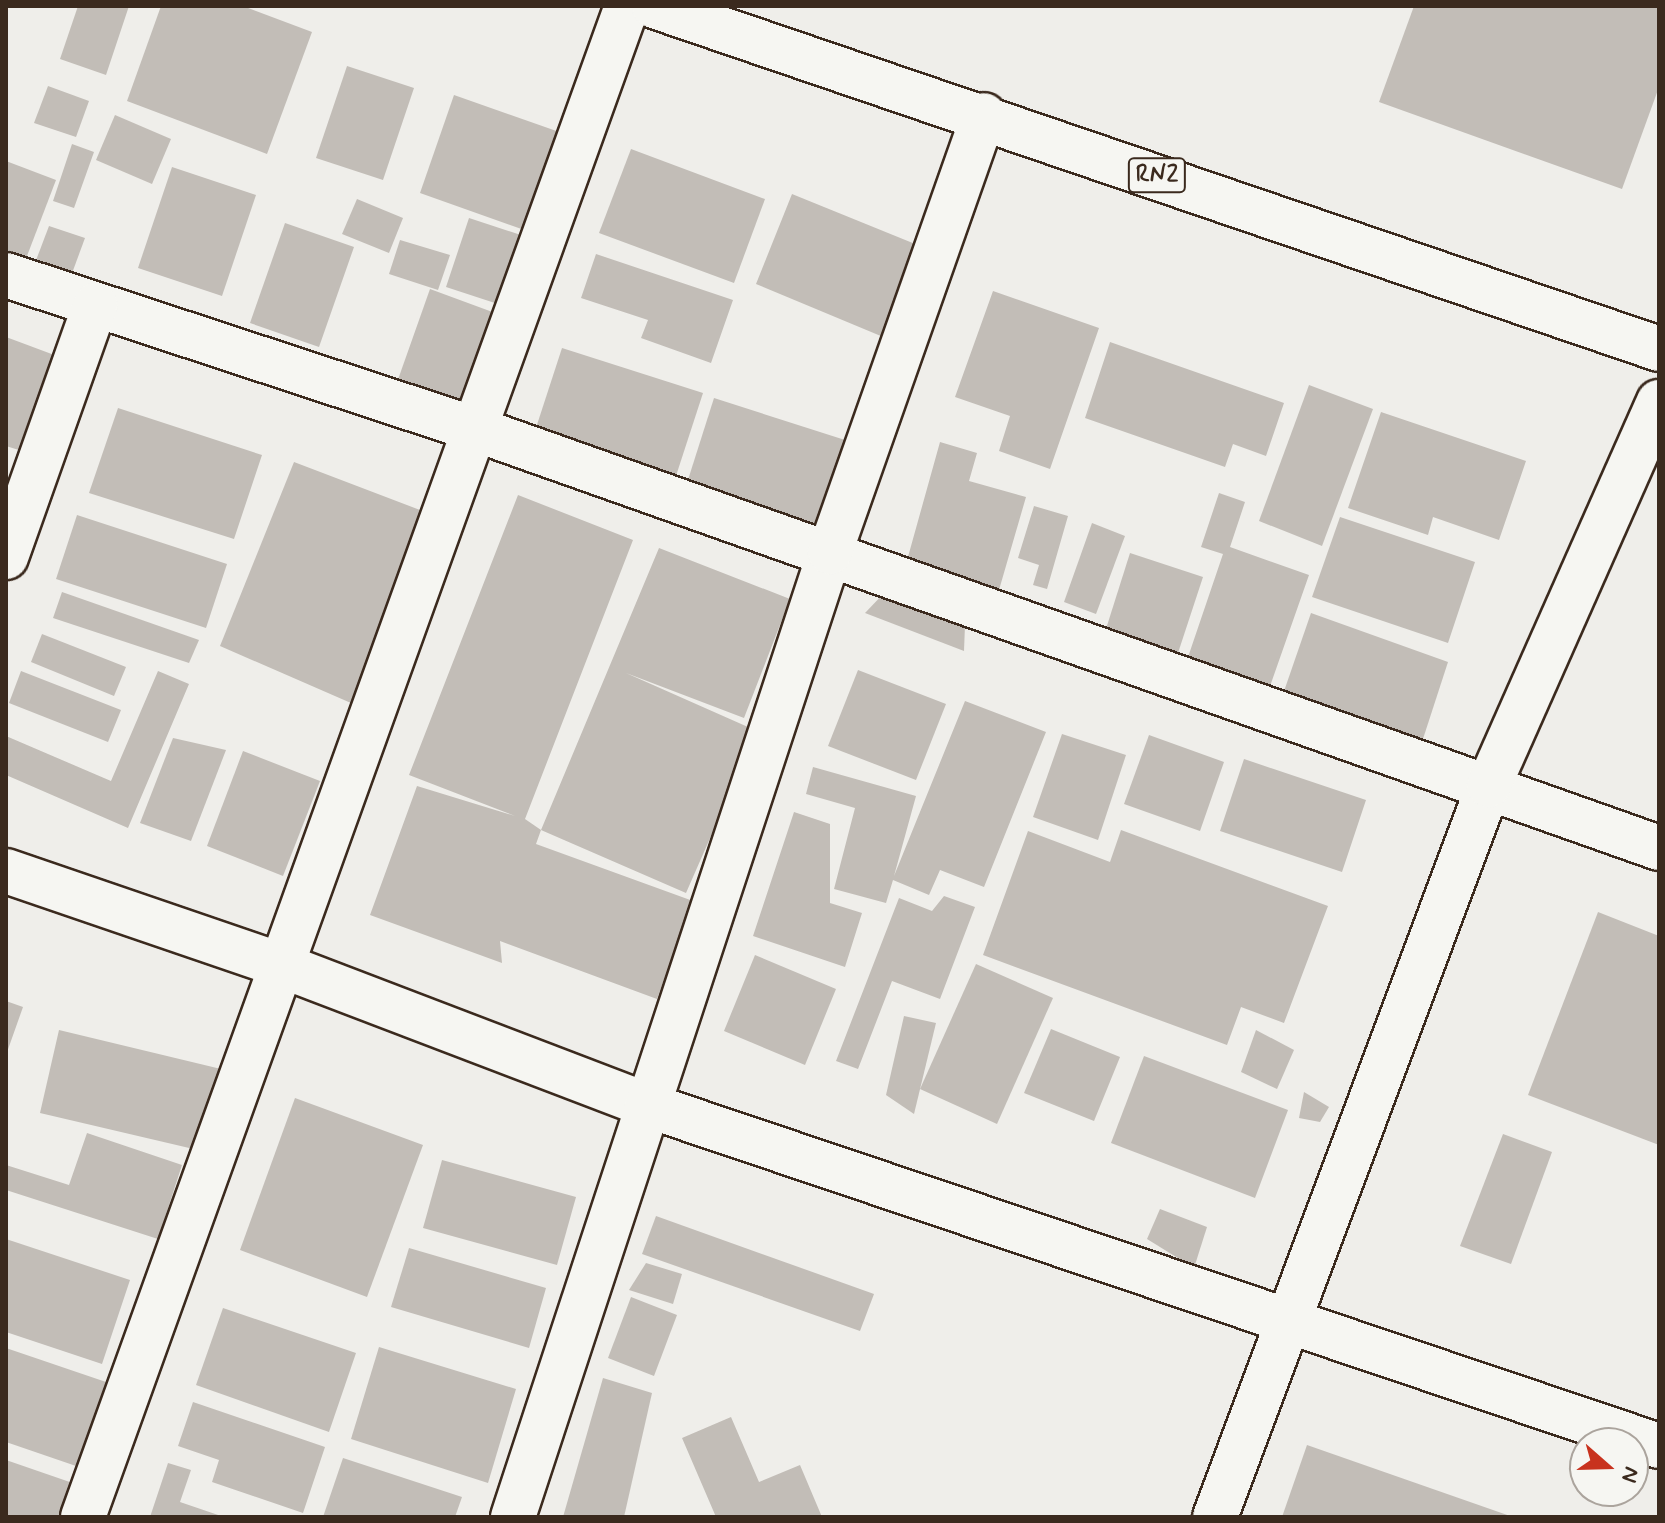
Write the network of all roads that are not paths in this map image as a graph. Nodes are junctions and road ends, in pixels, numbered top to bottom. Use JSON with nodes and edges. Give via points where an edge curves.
{"nodes":[{"id":1,"x":627,"y":6,"type":"edge"},
{"id":2,"x":654,"y":6,"type":"edge"},
{"id":3,"x":984,"y":115,"type":"junction"},
{"id":4,"x":6,"y":275,"type":"edge"},
{"id":5,"x":95,"y":305,"type":"junction"},
{"id":6,"x":1659,"y":349,"type":"edge"},
{"id":7,"x":1659,"y":402,"type":"edge"},
{"id":8,"x":478,"y":430,"type":"junction"},
{"id":9,"x":830,"y":552,"type":"junction"},
{"id":10,"x":6,"y":557,"type":"edge"},
{"id":11,"x":1489,"y":785,"type":"junction"},
{"id":12,"x":1659,"y":848,"type":"edge"},
{"id":13,"x":6,"y":871,"type":"edge"},
{"id":14,"x":283,"y":966,"type":"junction"},
{"id":15,"x":647,"y":1105,"type":"junction"},
{"id":16,"x":1290,"y":1324,"type":"junction"},
{"id":17,"x":1659,"y":1446,"type":"edge"},
{"id":18,"x":83,"y":1517,"type":"edge"},
{"id":19,"x":513,"y":1517,"type":"edge"},
{"id":20,"x":1215,"y":1517,"type":"edge"}],
"edges":[{"from":1,"to":8,"type":"main road"},
{"from":2,"to":3,"type":"main road","number":"RN2"},
{"from":3,"to":6,"type":"main road","number":"RN2"},
{"from":3,"to":9,"type":"main road"},
{"from":4,"to":5,"type":"main road"},
{"from":5,"to":8,"type":"main road"},
{"from":5,"to":10,"type":"main road"},
{"from":7,"to":11,"type":"main road"},
{"from":8,"to":9,"type":"main road"},
{"from":8,"to":14,"type":"main road"},
{"from":9,"to":11,"type":"main road"},
{"from":9,"to":15,"type":"main road"},
{"from":11,"to":12,"type":"main road"},
{"from":11,"to":16,"type":"main road"},
{"from":13,"to":14,"type":"main road"},
{"from":14,"to":15,"type":"main road"},
{"from":14,"to":18,"type":"main road"},
{"from":15,"to":16,"type":"main road"},
{"from":15,"to":19,"type":"main road"},
{"from":16,"to":17,"type":"main road"},
{"from":16,"to":20,"type":"main road"}]}
